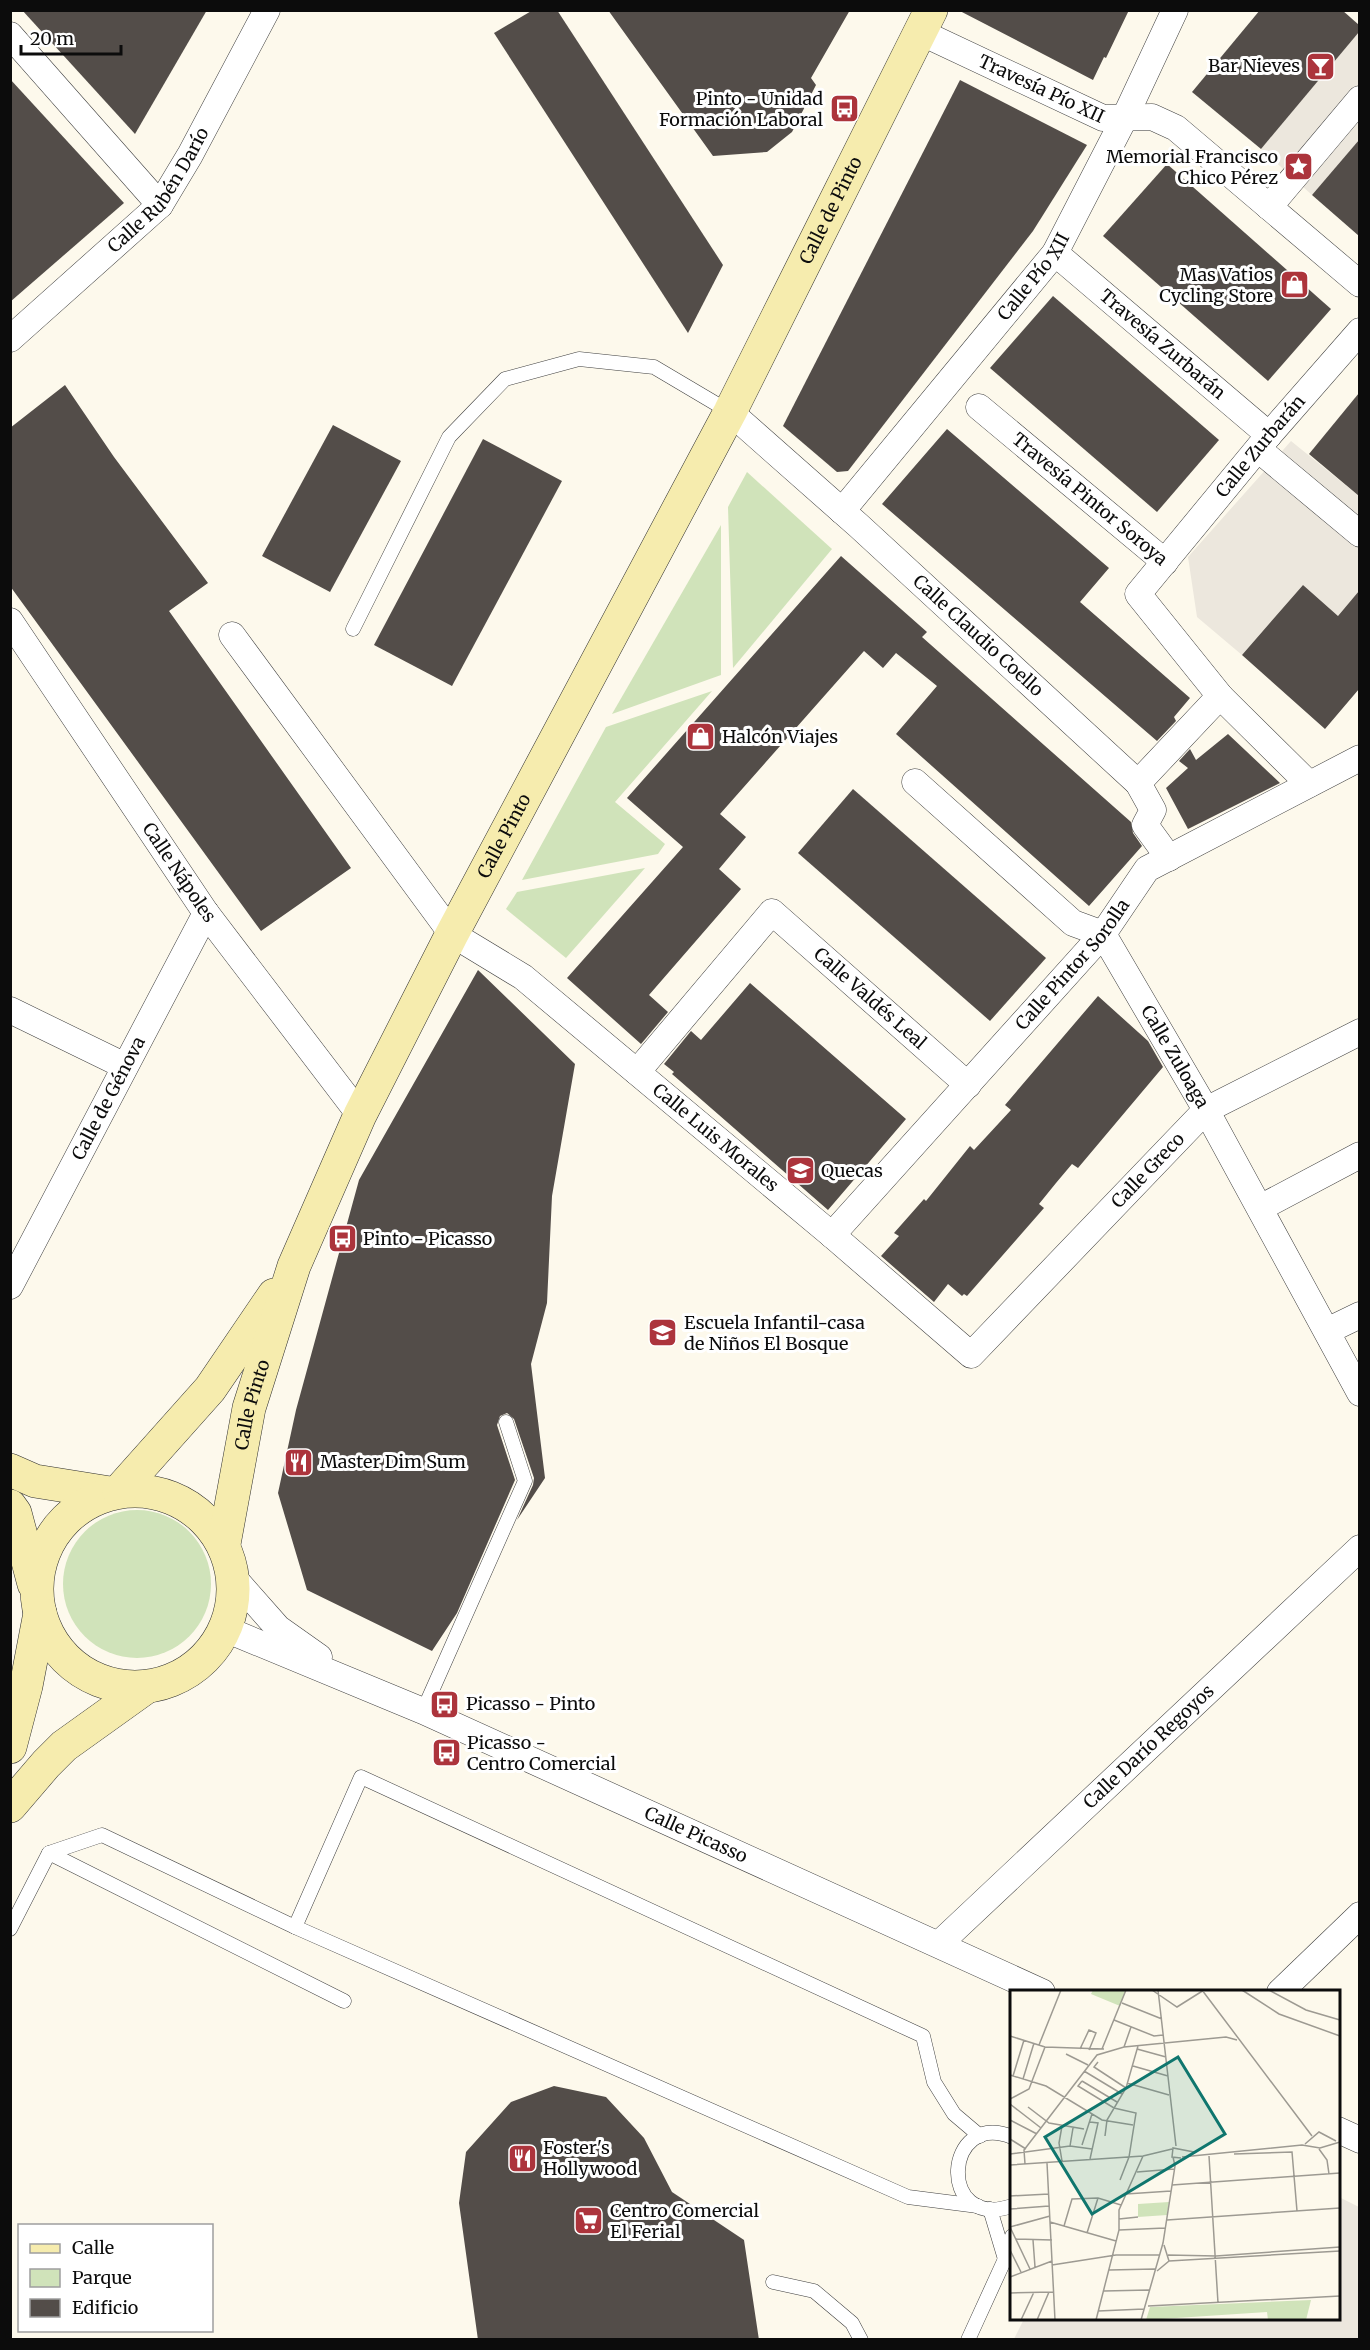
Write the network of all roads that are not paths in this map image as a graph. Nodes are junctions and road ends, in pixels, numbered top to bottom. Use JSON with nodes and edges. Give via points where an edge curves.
{"nodes":[{"id":1,"x":267,"y":10,"type":"edge"},
{"id":2,"x":1175,"y":10,"type":"edge"},
{"id":3,"x":925,"y":21,"type":"edge"},
{"id":4,"x":10,"y":35,"type":"edge"},
{"id":5,"x":1359,"y":99,"type":"edge"},
{"id":6,"x":1124,"y":119,"type":"junction"},
{"id":7,"x":160,"y":205,"type":"junction"},
{"id":8,"x":1269,"y":207,"type":"junction"},
{"id":9,"x":1054,"y":253,"type":"junction"},
{"id":10,"x":1359,"y":284,"type":"edge"},
{"id":11,"x":1359,"y":331,"type":"edge"},
{"id":12,"x":10,"y":339,"type":"edge"},
{"id":13,"x":979,"y":407,"type":"dead end"},
{"id":14,"x":730,"y":412,"type":"junction"},
{"id":15,"x":1264,"y":442,"type":"junction"},
{"id":16,"x":842,"y":511,"type":"junction"},
{"id":17,"x":1359,"y":534,"type":"edge"},
{"id":18,"x":1165,"y":562,"type":"junction"},
{"id":19,"x":10,"y":621,"type":"edge"},
{"id":20,"x":353,"y":629,"type":"dead end"},
{"id":21,"x":232,"y":635,"type":"dead end"},
{"id":22,"x":1220,"y":696,"type":"junction"},
{"id":23,"x":1359,"y":758,"type":"edge"},
{"id":24,"x":915,"y":782,"type":"dead end"},
{"id":25,"x":1138,"y":783,"type":"junction"},
{"id":26,"x":1309,"y":784,"type":"junction"},
{"id":27,"x":1169,"y":858,"type":"junction"},
{"id":28,"x":206,"y":913,"type":"junction"},
{"id":29,"x":452,"y":934,"type":"junction"},
{"id":30,"x":1104,"y":934,"type":"junction"},
{"id":31,"x":10,"y":1010,"type":"edge"},
{"id":32,"x":1359,"y":1032,"type":"edge"},
{"id":33,"x":125,"y":1066,"type":"junction"},
{"id":34,"x":636,"y":1072,"type":"junction"},
{"id":35,"x":968,"y":1085,"type":"junction"},
{"id":36,"x":1206,"y":1110,"type":"junction"},
{"id":37,"x":360,"y":1115,"type":"junction"},
{"id":38,"x":1359,"y":1155,"type":"edge"},
{"id":39,"x":1260,"y":1208,"type":"junction"},
{"id":40,"x":832,"y":1235,"type":"junction"},
{"id":41,"x":294,"y":1266,"type":"junction"},
{"id":42,"x":10,"y":1286,"type":"edge"},
{"id":43,"x":1359,"y":1314,"type":"edge"},
{"id":44,"x":1327,"y":1331,"type":"junction"},
{"id":45,"x":971,"y":1355,"type":"joint"},
{"id":46,"x":1359,"y":1393,"type":"edge"},
{"id":47,"x":506,"y":1422,"type":"dead end"},
{"id":48,"x":10,"y":1470,"type":"edge"},
{"id":49,"x":114,"y":1492,"type":"junction"},
{"id":50,"x":10,"y":1506,"type":"edge"},
{"id":51,"x":224,"y":1544,"type":"junction"},
{"id":52,"x":1359,"y":1548,"type":"edge"},
{"id":53,"x":233,"y":1577,"type":"junction"},
{"id":54,"x":38,"y":1602,"type":"junction"},
{"id":55,"x":225,"y":1629,"type":"junction"},
{"id":56,"x":351,"y":1680,"type":"junction"},
{"id":57,"x":145,"y":1688,"type":"junction"},
{"id":58,"x":423,"y":1711,"type":"junction"},
{"id":59,"x":11,"y":1747,"type":"edge"},
{"id":60,"x":10,"y":1806,"type":"edge"},
{"id":61,"x":49,"y":1853,"type":"junction"},
{"id":62,"x":1359,"y":1915,"type":"edge"},
{"id":63,"x":295,"y":1928,"type":"junction"},
{"id":64,"x":10,"y":1929,"type":"edge"},
{"id":65,"x":939,"y":1944,"type":"junction"},
{"id":66,"x":1038,"y":1990,"type":"edge"},
{"id":67,"x":1282,"y":1990,"type":"edge"},
{"id":68,"x":344,"y":2001,"type":"dead end"},
{"id":69,"x":1010,"y":2123,"type":"edge"},
{"id":70,"x":1340,"y":2131,"type":"edge"},
{"id":71,"x":986,"y":2135,"type":"junction"},
{"id":72,"x":1010,"y":2137,"type":"edge"},
{"id":73,"x":1359,"y":2140,"type":"edge"},
{"id":74,"x":1010,"y":2206,"type":"edge"},
{"id":75,"x":984,"y":2207,"type":"junction"},
{"id":76,"x":1010,"y":2240,"type":"edge"},
{"id":77,"x":1005,"y":2259,"type":"junction"},
{"id":78,"x":773,"y":2282,"type":"dead end"},
{"id":79,"x":861,"y":2340,"type":"edge"},
{"id":80,"x":968,"y":2340,"type":"edge"}],
"edges":[{"from":1,"to":7,"type":"street","name":"Calle Rubén Darío"},
{"from":2,"to":6,"type":"street","name":"Calle Pío XII"},
{"from":3,"to":6,"type":"street","name":"Travesía Pío XII","via":[[1102,118]]},
{"from":3,"to":14,"type":"street","name":"Calle de Pinto"},
{"from":4,"to":7,"type":"street"},
{"from":5,"to":8,"type":"street"},
{"from":6,"to":8,"type":"street","name":"Travesía Pío XII","via":[[1152,117],[1176,128]]},
{"from":6,"to":9,"type":"street","name":"Calle Pío XII"},
{"from":7,"to":12,"type":"street","name":"Calle Rubén Darío"},
{"from":8,"to":10,"type":"street","name":"Travesía Pío XII"},
{"from":9,"to":15,"type":"street","name":"Travesía Zurbarán"},
{"from":9,"to":16,"type":"street","name":"Calle Pío XII"},
{"from":11,"to":15,"type":"street","name":"Calle Zurbarán"},
{"from":13,"to":18,"type":"street","name":"Travesía Pintor Soroya"},
{"from":14,"to":16,"type":"street","name":"Calle Claudio Coello"},
{"from":14,"to":20,"type":"lane","via":[[654,367],[579,359],[504,379],[449,437]]},
{"from":14,"to":29,"type":"street","name":"Calle Pinto"},
{"from":15,"to":17,"type":"street","name":"Travesía Zurbarán"},
{"from":15,"to":18,"type":"street","name":"Calle Zurbarán"},
{"from":16,"to":25,"type":"street","name":"Calle Claudio Coello"},
{"from":18,"to":22,"type":"street","name":"Travesía Pintor Soroya","via":[[1138,594]]},
{"from":19,"to":28,"type":"street","name":"Calle Nápoles"},
{"from":21,"to":29,"type":"street"},
{"from":22,"to":25,"type":"street"},
{"from":22,"to":26,"type":"street","name":"Travesía Pintor Soroya"},
{"from":23,"to":26,"type":"street","name":"Calle Pintor Sorolla"},
{"from":24,"to":30,"type":"street","via":[[1073,923]]},
{"from":25,"to":27,"type":"street","name":"Calle Claudio Coello","via":[[1153,810],[1145,825]]},
{"from":26,"to":27,"type":"street","name":"Calle Pintor Sorolla"},
{"from":27,"to":30,"type":"street","name":"Calle Pintor Sorolla","via":[[1147,869]]},
{"from":28,"to":33,"type":"street","name":"Calle de Génova"},
{"from":28,"to":37,"type":"street","name":"Calle Nápoles"},
{"from":29,"to":34,"type":"street","name":"Calle Luis Morales","via":[[523,977]]},
{"from":29,"to":37,"type":"street","name":"Calle Pinto"},
{"from":30,"to":35,"type":"street","name":"Calle Pintor Sorolla"},
{"from":30,"to":36,"type":"street","name":"Calle Zuloaga"},
{"from":31,"to":33,"type":"street"},
{"from":32,"to":36,"type":"street","name":"Calle Greco"},
{"from":33,"to":42,"type":"street","name":"Calle de Génova"},
{"from":34,"to":35,"type":"street","name":"Calle Valdés Leal","via":[[772,912]]},
{"from":34,"to":40,"type":"street","name":"Calle Luis Morales"},
{"from":35,"to":40,"type":"street","name":"Calle Pintor Sorolla"},
{"from":36,"to":39,"type":"street","name":"Calle Zuloaga"},
{"from":36,"to":45,"type":"street","name":"Calle Greco"},
{"from":37,"to":41,"type":"street","name":"Calle Pinto"},
{"from":38,"to":39,"type":"street"},
{"from":39,"to":44,"type":"street","name":"Calle Zuloaga"},
{"from":40,"to":45,"type":"street","name":"Calle Luis Morales"},
{"from":41,"to":49,"type":"street","name":"Calle Pinto","via":[[210,1389]]},
{"from":41,"to":51,"type":"street","name":"Calle Pinto","via":[[249,1408]]},
{"from":43,"to":44,"type":"street"},
{"from":44,"to":46,"type":"street","name":"Calle Zuloaga"},
{"from":47,"to":58,"type":"lane","via":[[525,1481]]},
{"from":48,"to":49,"type":"street","via":[[35,1481]]},
{"from":49,"to":51,"type":"street","via":[[150,1490],[180,1500],[205,1519]]},
{"from":49,"to":54,"type":"street","via":[[92,1499],[68,1515],[50,1537],[39,1564]]},
{"from":50,"to":54,"type":"street"},
{"from":51,"to":53,"type":"street"},
{"from":52,"to":65,"type":"street","name":"Calle Darío Regoyos"},
{"from":53,"to":55,"type":"street","via":[[232,1604]]},
{"from":53,"to":56,"type":"street","name":"Calle Picasso","via":[[278,1628]]},
{"from":54,"to":57,"type":"street","via":[[42,1624],[58,1652],[82,1673],[112,1685]]},
{"from":54,"to":59,"type":"street","via":[[26,1686]]},
{"from":55,"to":56,"type":"street","name":"Calle Picasso"},
{"from":55,"to":57,"type":"street","via":[[205,1658],[178,1678]]},
{"from":56,"to":58,"type":"street","name":"Calle Picasso"},
{"from":57,"to":60,"type":"street","via":[[64,1746]]},
{"from":58,"to":65,"type":"street","name":"Calle Picasso"},
{"from":61,"to":63,"type":"lane","via":[[102,1836]]},
{"from":61,"to":64,"type":"lane"},
{"from":61,"to":68,"type":"lane"},
{"from":62,"to":67,"type":"street"},
{"from":63,"to":71,"type":"lane","via":[[361,1777],[923,2036],[934,2082],[954,2114]]},
{"from":63,"to":75,"type":"lane","via":[[908,2197]]},
{"from":65,"to":66,"type":"street","name":"Calle Picasso"},
{"from":69,"to":71,"type":"lane"},
{"from":70,"to":73,"type":"street"},
{"from":71,"to":72,"type":"lane"},
{"from":71,"to":75,"type":"lane","via":[[969,2143],[957,2164],[961,2189],[968,2199]]},
{"from":74,"to":75,"type":"lane"},
{"from":75,"to":77,"type":"lane"},
{"from":76,"to":77,"type":"lane"},
{"from":77,"to":80,"type":"lane"},
{"from":78,"to":79,"type":"lane","via":[[814,2291],[852,2323]]}]}
